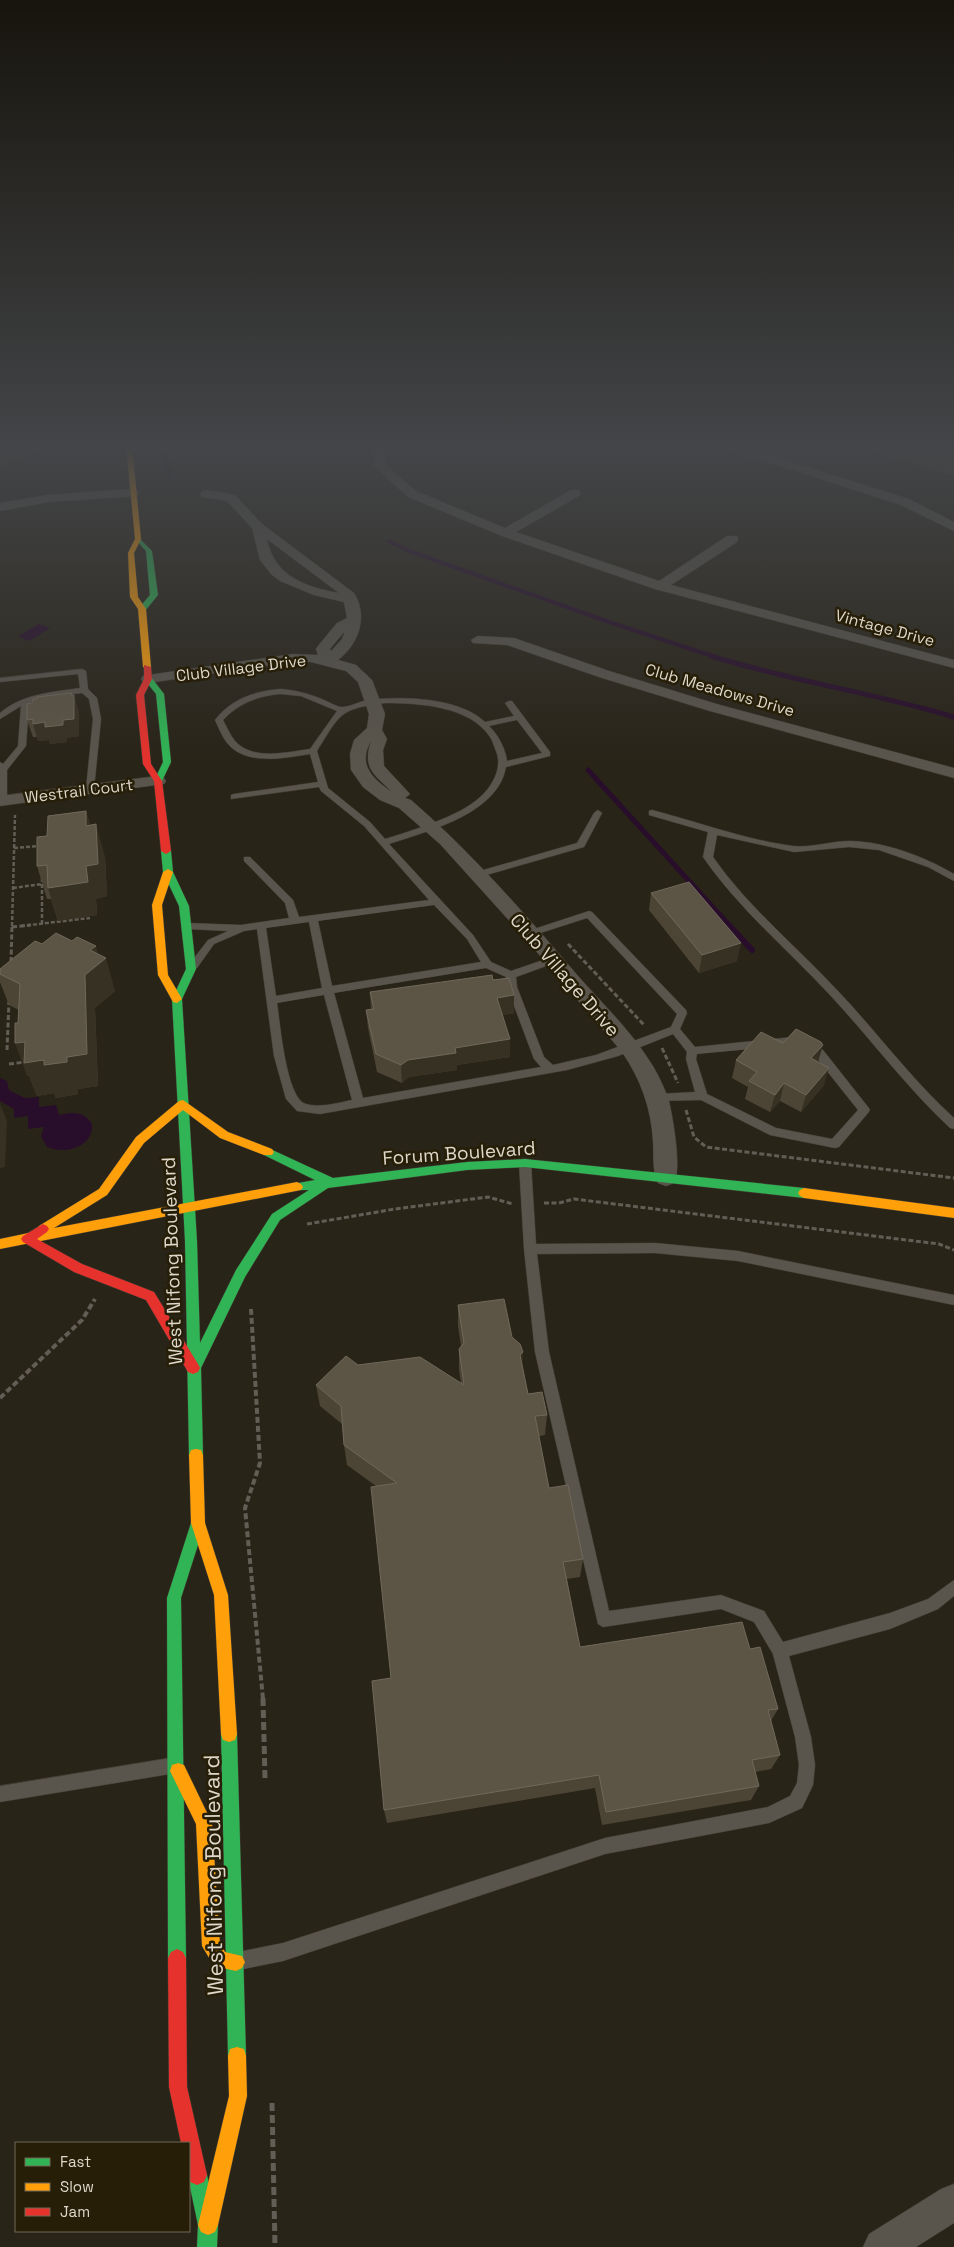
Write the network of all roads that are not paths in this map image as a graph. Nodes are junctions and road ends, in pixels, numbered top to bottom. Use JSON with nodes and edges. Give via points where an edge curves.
{"nodes":[{"id":1,"x":133,"y":550,"type":"edge"},
{"id":2,"x":148,"y":550,"type":"edge"},
{"id":3,"x":264,"y":550,"type":"edge"},
{"id":4,"x":290,"y":550,"type":"edge"},
{"id":5,"x":555,"y":550,"type":"edge"},
{"id":6,"x":715,"y":550,"type":"edge"},
{"id":7,"x":660,"y":586,"type":"junction"},
{"id":8,"x":350,"y":599,"type":"junction"},
{"id":9,"x":142,"y":609,"type":"junction"},
{"id":10,"x":478,"y":640,"type":"dead end"},
{"id":11,"x":328,"y":660,"type":"junction"},
{"id":12,"x":954,"y":664,"type":"edge"},
{"id":13,"x":148,"y":679,"type":"junction"},
{"id":14,"x":0,"y":680,"type":"edge"},
{"id":15,"x":84,"y":690,"type":"junction"},
{"id":16,"x":25,"y":701,"type":"junction"},
{"id":17,"x":373,"y":701,"type":"junction"},
{"id":18,"x":508,"y":703,"type":"dead end"},
{"id":19,"x":342,"y":710,"type":"junction"},
{"id":20,"x":0,"y":718,"type":"edge"},
{"id":21,"x":519,"y":718,"type":"junction"},
{"id":22,"x":484,"y":725,"type":"junction"},
{"id":23,"x":313,"y":751,"type":"junction"},
{"id":24,"x":503,"y":765,"type":"junction"},
{"id":25,"x":2,"y":768,"type":"edge"},
{"id":26,"x":954,"y":773,"type":"edge"},
{"id":27,"x":158,"y":781,"type":"junction"},
{"id":28,"x":322,"y":784,"type":"junction"},
{"id":29,"x":90,"y":790,"type":"junction"},
{"id":30,"x":234,"y":797,"type":"dead end"},
{"id":31,"x":2,"y":801,"type":"edge"},
{"id":32,"x":598,"y":813,"type":"dead end"},
{"id":33,"x":652,"y":813,"type":"dead end"},
{"id":34,"x":432,"y":826,"type":"junction"},
{"id":35,"x":713,"y":831,"type":"junction"},
{"id":36,"x":384,"y":843,"type":"junction"},
{"id":37,"x":247,"y":860,"type":"dead end"},
{"id":38,"x":168,"y":872,"type":"junction"},
{"id":39,"x":476,"y":875,"type":"junction"},
{"id":40,"x":954,"y":878,"type":"edge"},
{"id":41,"x":437,"y":902,"type":"junction"},
{"id":42,"x":313,"y":918,"type":"junction"},
{"id":43,"x":295,"y":921,"type":"junction"},
{"id":44,"x":261,"y":925,"type":"junction"},
{"id":45,"x":187,"y":926,"type":"junction"},
{"id":46,"x":241,"y":928,"type":"junction"},
{"id":47,"x":531,"y":933,"type":"junction"},
{"id":48,"x":553,"y":960,"type":"junction"},
{"id":49,"x":487,"y":964,"type":"junction"},
{"id":50,"x":190,"y":969,"type":"junction"},
{"id":51,"x":511,"y":975,"type":"junction"},
{"id":52,"x":328,"y":990,"type":"junction"},
{"id":53,"x":178,"y":999,"type":"junction"},
{"id":54,"x":271,"y":1000,"type":"junction"},
{"id":55,"x":675,"y":1029,"type":"junction"},
{"id":56,"x":629,"y":1047,"type":"junction"},
{"id":57,"x":692,"y":1051,"type":"junction"},
{"id":58,"x":551,"y":1069,"type":"junction"},
{"id":59,"x":702,"y":1096,"type":"junction"},
{"id":60,"x":658,"y":1098,"type":"junction"},
{"id":61,"x":358,"y":1102,"type":"junction"},
{"id":62,"x":183,"y":1104,"type":"junction"},
{"id":63,"x":954,"y":1125,"type":"edge"},
{"id":64,"x":525,"y":1163,"type":"junction"},
{"id":65,"x":666,"y":1177,"type":"junction"},
{"id":66,"x":330,"y":1182,"type":"junction"},
{"id":67,"x":190,"y":1206,"type":"junction"},
{"id":68,"x":954,"y":1213,"type":"edge"},
{"id":69,"x":27,"y":1239,"type":"junction"},
{"id":70,"x":0,"y":1244,"type":"edge"},
{"id":71,"x":530,"y":1249,"type":"junction"},
{"id":72,"x":954,"y":1300,"type":"edge"},
{"id":73,"x":194,"y":1369,"type":"junction"},
{"id":74,"x":198,"y":1523,"type":"junction"},
{"id":75,"x":954,"y":1587,"type":"edge"},
{"id":76,"x":780,"y":1651,"type":"junction"},
{"id":77,"x":175,"y":1766,"type":"junction"},
{"id":78,"x":0,"y":1794,"type":"edge"},
{"id":79,"x":236,"y":1962,"type":"junction"},
{"id":80,"x":190,"y":2142,"type":"edge"},
{"id":81,"x":190,"y":2142,"type":"edge"},
{"id":82,"x":954,"y":2202,"type":"edge"},
{"id":83,"x":208,"y":2225,"type":"junction"},
{"id":84,"x":208,"y":2247,"type":"edge"},
{"id":85,"x":882,"y":2247,"type":"edge"}],
"edges":[{"from":1,"to":9,"type":"main road","name":"West Nifong Boulevard","via":[[134,597]]},
{"from":2,"to":9,"type":"main road","name":"West Nifong Boulevard","via":[[154,595]]},
{"from":3,"to":8,"type":"street","via":[[270,565],[299,585],[332,597]]},
{"from":4,"to":8,"type":"street","via":[[347,593]]},
{"from":5,"to":7,"type":"street","name":"Vintage Drive"},
{"from":6,"to":7,"type":"street"},
{"from":7,"to":12,"type":"street","name":"Vintage Drive"},
{"from":8,"to":11,"type":"street","via":[[355,610],[354,627],[341,652]]},
{"from":9,"to":13,"type":"main road","name":"West Nifong Boulevard"},
{"from":10,"to":26,"type":"street","name":"Club Meadows Drive","via":[[510,640],[604,674],[715,708]]},
{"from":11,"to":13,"type":"street","name":"Club Village Drive","via":[[293,658]]},
{"from":11,"to":17,"type":"street","name":"Club Village Drive","via":[[359,674],[365,680]]},
{"from":13,"to":27,"type":"main road","name":"West Nifong Boulevard","via":[[140,695],[147,764]]},
{"from":13,"to":27,"type":"main road","name":"West Nifong Boulevard","via":[[160,694],[167,762]]},
{"from":14,"to":15,"type":"lane","via":[[82,671]]},
{"from":15,"to":16,"type":"lane"},
{"from":15,"to":29,"type":"lane","via":[[93,698],[98,719]]},
{"from":16,"to":20,"type":"lane"},
{"from":16,"to":25,"type":"lane","via":[[22,746]]},
{"from":17,"to":19,"type":"lane"},
{"from":17,"to":22,"type":"lane","via":[[421,701],[457,710]]},
{"from":17,"to":34,"type":"street","name":"Club Village Drive","via":[[377,714],[374,730],[362,740],[358,754],[359,770],[369,784],[405,804]]},
{"from":18,"to":21,"type":"lane"},
{"from":19,"to":23,"type":"lane"},
{"from":19,"to":23,"type":"lane","via":[[290,692],[263,694],[227,710],[219,720],[232,743],[243,753],[272,756]]},
{"from":21,"to":22,"type":"lane"},
{"from":21,"to":24,"type":"lane","via":[[547,754]]},
{"from":22,"to":24,"type":"lane","via":[[501,750]]},
{"from":23,"to":28,"type":"lane"},
{"from":24,"to":34,"type":"lane","via":[[496,783],[477,805]]},
{"from":25,"to":31,"type":"lane"},
{"from":27,"to":29,"type":"street","name":"Westrail Court"},
{"from":27,"to":38,"type":"main road","name":"West Nifong Boulevard"},
{"from":28,"to":30,"type":"lane"},
{"from":28,"to":36,"type":"lane"},
{"from":29,"to":31,"type":"street","name":"Westrail Court"},
{"from":32,"to":39,"type":"lane","via":[[581,845]]},
{"from":33,"to":35,"type":"lane"},
{"from":34,"to":36,"type":"lane"},
{"from":34,"to":39,"type":"street","name":"Club Village Drive"},
{"from":35,"to":40,"type":"lane","via":[[794,849],[848,844],[880,847],[931,865]]},
{"from":35,"to":63,"type":"lane","via":[[708,857],[723,880],[834,993],[927,1101]]},
{"from":36,"to":41,"type":"lane"},
{"from":37,"to":43,"type":"lane","via":[[290,902]]},
{"from":38,"to":45,"type":"main road","name":"West Nifong Boulevard","via":[[184,906]]},
{"from":38,"to":53,"type":"main road","name":"West Nifong Boulevard","via":[[157,904],[163,975]]},
{"from":39,"to":47,"type":"street","name":"Club Village Drive"},
{"from":41,"to":42,"type":"lane"},
{"from":41,"to":49,"type":"lane","via":[[470,937]]},
{"from":42,"to":43,"type":"lane"},
{"from":42,"to":52,"type":"lane"},
{"from":43,"to":44,"type":"lane"},
{"from":44,"to":46,"type":"lane"},
{"from":44,"to":54,"type":"lane"},
{"from":45,"to":46,"type":"lane"},
{"from":45,"to":50,"type":"main road","name":"West Nifong Boulevard"},
{"from":46,"to":50,"type":"lane","via":[[211,942]]},
{"from":47,"to":48,"type":"street","name":"Club Village Drive"},
{"from":47,"to":55,"type":"lane","via":[[589,914],[682,1013]]},
{"from":48,"to":51,"type":"lane"},
{"from":48,"to":56,"type":"street","name":"Club Village Drive"},
{"from":49,"to":51,"type":"lane"},
{"from":49,"to":52,"type":"lane"},
{"from":50,"to":53,"type":"main road","name":"West Nifong Boulevard"},
{"from":51,"to":58,"type":"lane","via":[[512,988],[539,1059]]},
{"from":52,"to":54,"type":"lane"},
{"from":52,"to":61,"type":"lane"},
{"from":53,"to":62,"type":"main road","name":"West Nifong Boulevard"},
{"from":54,"to":61,"type":"lane","via":[[279,1056],[292,1099],[301,1108],[320,1110]]},
{"from":55,"to":56,"type":"lane"},
{"from":55,"to":57,"type":"lane"},
{"from":56,"to":58,"type":"lane"},
{"from":56,"to":60,"type":"street","name":"Club Village Drive","via":[[644,1068]]},
{"from":57,"to":59,"type":"lane","via":[[691,1059]]},
{"from":57,"to":59,"type":"lane","via":[[793,1041],[819,1053],[864,1110],[836,1144],[774,1132]]},
{"from":58,"to":61,"type":"lane"},
{"from":59,"to":60,"type":"lane"},
{"from":60,"to":65,"type":"street","name":"Club Village Drive"},
{"from":62,"to":66,"type":"main road","via":[[224,1135]]},
{"from":62,"to":67,"type":"main road","name":"West Nifong Boulevard"},
{"from":62,"to":69,"type":"main road","via":[[140,1140],[103,1192]]},
{"from":64,"to":65,"type":"main road","name":"Forum Boulevard"},
{"from":64,"to":66,"type":"main road","name":"Forum Boulevard","via":[[467,1166]]},
{"from":64,"to":71,"type":"lane"},
{"from":65,"to":68,"type":"main road","name":"Forum Boulevard"},
{"from":66,"to":67,"type":"main road","name":"Forum Boulevard"},
{"from":66,"to":73,"type":"main road","via":[[276,1217],[240,1274]]},
{"from":67,"to":69,"type":"main road","name":"Forum Boulevard"},
{"from":67,"to":73,"type":"main road","name":"West Nifong Boulevard"},
{"from":69,"to":70,"type":"main road","name":"Forum Boulevard"},
{"from":69,"to":73,"type":"main road","via":[[78,1268],[150,1296]]},
{"from":71,"to":72,"type":"lane","via":[[655,1248],[738,1256]]},
{"from":71,"to":76,"type":"lane","via":[[542,1352],[603,1619],[721,1602],[759,1616]]},
{"from":73,"to":74,"type":"main road","name":"West Nifong Boulevard"},
{"from":74,"to":77,"type":"main road","name":"West Nifong Boulevard","via":[[174,1598]]},
{"from":74,"to":79,"type":"main road","name":"West Nifong Boulevard","via":[[221,1595],[231,1759]]},
{"from":75,"to":76,"type":"lane","via":[[933,1604],[890,1621]]},
{"from":76,"to":79,"type":"lane","via":[[803,1737],[807,1765],[805,1785],[796,1802],[769,1815],[605,1846],[283,1952]]},
{"from":77,"to":78,"type":"lane"},
{"from":77,"to":79,"type":"main road","via":[[204,1823],[210,1946],[220,1960]]},
{"from":77,"to":80,"type":"main road","name":"West Nifong Boulevard","via":[[178,2087]]},
{"from":79,"to":83,"type":"main road","name":"West Nifong Boulevard","via":[[238,2096]]},
{"from":81,"to":83,"type":"main road","name":"West Nifong Boulevard"},
{"from":82,"to":85,"type":"street"},
{"from":83,"to":84,"type":"main road","name":"West Nifong Boulevard"}]}
